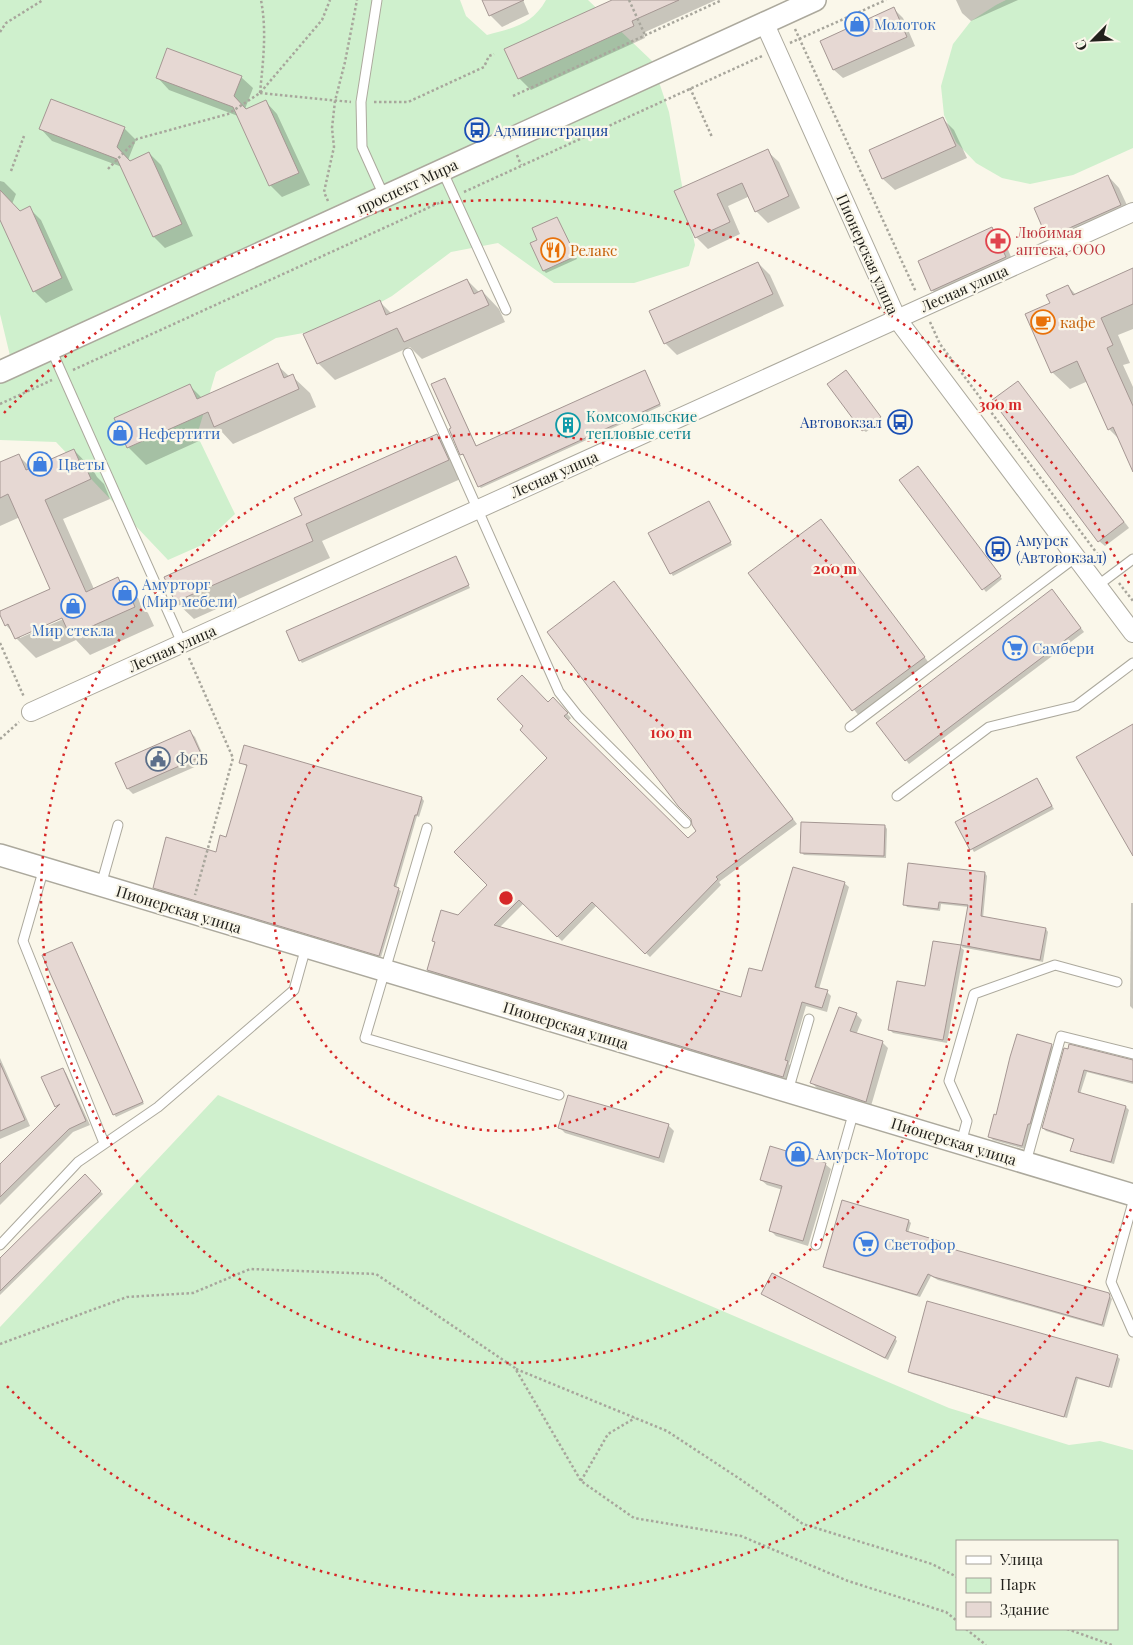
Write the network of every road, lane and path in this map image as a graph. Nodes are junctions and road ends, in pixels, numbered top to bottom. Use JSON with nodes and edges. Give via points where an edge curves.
{"nodes":[{"id":1,"x":43,"y":0,"type":"edge"},
{"id":2,"x":261,"y":0,"type":"edge"},
{"id":3,"x":330,"y":0,"type":"edge"},
{"id":4,"x":357,"y":0,"type":"edge"},
{"id":5,"x":377,"y":0,"type":"edge"},
{"id":6,"x":629,"y":0,"type":"edge"},
{"id":7,"x":722,"y":0,"type":"edge"},
{"id":8,"x":815,"y":0,"type":"edge"},
{"id":9,"x":764,"y":22,"type":"junction"},
{"id":10,"x":0,"y":32,"type":"edge"},
{"id":11,"x":645,"y":35,"type":"junction"},
{"id":12,"x":494,"y":54,"type":"dead end"},
{"id":13,"x":690,"y":88,"type":"dead end"},
{"id":14,"x":260,"y":93,"type":"junction"},
{"id":15,"x":513,"y":96,"type":"dead end"},
{"id":16,"x":337,"y":102,"type":"junction"},
{"id":17,"x":408,"y":102,"type":"dead end"},
{"id":18,"x":24,"y":136,"type":"dead end"},
{"id":19,"x":712,"y":137,"type":"dead end"},
{"id":20,"x":108,"y":169,"type":"dead end"},
{"id":21,"x":442,"y":170,"type":"junction"},
{"id":22,"x":12,"y":172,"type":"dead end"},
{"id":23,"x":384,"y":196,"type":"junction"},
{"id":24,"x":328,"y":202,"type":"dead end"},
{"id":25,"x":1133,"y":212,"type":"edge"},
{"id":26,"x":506,"y":310,"type":"dead end"},
{"id":27,"x":897,"y":319,"type":"junction"},
{"id":28,"x":51,"y":348,"type":"junction"},
{"id":29,"x":408,"y":353,"type":"dead end"},
{"id":30,"x":0,"y":371,"type":"edge"},
{"id":31,"x":478,"y":509,"type":"junction"},
{"id":32,"x":1076,"y":557,"type":"junction"},
{"id":33,"x":1133,"y":559,"type":"edge"},
{"id":34,"x":1097,"y":586,"type":"junction"},
{"id":35,"x":1133,"y":633,"type":"edge"},
{"id":36,"x":0,"y":643,"type":"edge"},
{"id":37,"x":182,"y":643,"type":"junction"},
{"id":38,"x":1133,"y":663,"type":"edge"},
{"id":39,"x":30,"y":712,"type":"junction"},
{"id":40,"x":850,"y":727,"type":"dead end"},
{"id":41,"x":0,"y":739,"type":"edge"},
{"id":42,"x":897,"y":796,"type":"dead end"},
{"id":43,"x":686,"y":823,"type":"dead end"},
{"id":44,"x":118,"y":825,"type":"dead end"},
{"id":45,"x":426,"y":828,"type":"dead end"},
{"id":46,"x":0,"y":855,"type":"edge"},
{"id":47,"x":44,"y":868,"type":"junction"},
{"id":48,"x":101,"y":885,"type":"junction"},
{"id":49,"x":190,"y":912,"type":"junction"},
{"id":50,"x":306,"y":947,"type":"junction"},
{"id":51,"x":385,"y":970,"type":"junction"},
{"id":52,"x":1117,"y":982,"type":"dead end"},
{"id":53,"x":809,"y":1019,"type":"dead end"},
{"id":54,"x":1133,"y":1054,"type":"edge"},
{"id":55,"x":788,"y":1091,"type":"junction"},
{"id":56,"x":558,"y":1095,"type":"dead end"},
{"id":57,"x":854,"y":1111,"type":"junction"},
{"id":58,"x":104,"y":1143,"type":"junction"},
{"id":59,"x":961,"y":1143,"type":"junction"},
{"id":60,"x":1026,"y":1163,"type":"junction"},
{"id":61,"x":1133,"y":1195,"type":"edge"},
{"id":62,"x":1133,"y":1202,"type":"edge"},
{"id":63,"x":816,"y":1244,"type":"dead end"},
{"id":64,"x":0,"y":1245,"type":"edge"},
{"id":65,"x":1133,"y":1332,"type":"edge"},
{"id":66,"x":0,"y":1344,"type":"edge"},
{"id":67,"x":515,"y":1368,"type":"junction"},
{"id":68,"x":635,"y":1418,"type":"junction"},
{"id":69,"x":581,"y":1481,"type":"junction"},
{"id":70,"x":956,"y":1576,"type":"edge"},
{"id":71,"x":956,"y":1620,"type":"edge"},
{"id":72,"x":967,"y":1630,"type":"edge"},
{"id":73,"x":1069,"y":1630,"type":"edge"},
{"id":74,"x":986,"y":1645,"type":"edge"},
{"id":75,"x":1112,"y":1645,"type":"edge"}],
"edges":[{"from":1,"to":10,"type":"path","via":[[6,24]]},
{"from":2,"to":14,"type":"path","via":[[265,20]]},
{"from":3,"to":14,"type":"path","via":[[322,20]]},
{"from":4,"to":16,"type":"path"},
{"from":5,"to":23,"type":"lane","via":[[360,102],[362,147]]},
{"from":6,"to":11,"type":"path"},
{"from":7,"to":11,"type":"path"},
{"from":8,"to":9,"type":"street","name":"проспект Мира"},
{"from":9,"to":21,"type":"street","name":"проспект Мира"},
{"from":9,"to":27,"type":"street","name":"Пионерская улица"},
{"from":11,"to":15,"type":"path"},
{"from":12,"to":17,"type":"path","via":[[489,56],[484,67]]},
{"from":13,"to":19,"type":"path"},
{"from":14,"to":16,"type":"path"},
{"from":14,"to":20,"type":"path","via":[[228,114],[137,139]]},
{"from":16,"to":24,"type":"path","via":[[332,128],[334,147],[324,192]]},
{"from":18,"to":22,"type":"path"},
{"from":21,"to":23,"type":"street","name":"проспект Мира"},
{"from":21,"to":26,"type":"lane"},
{"from":23,"to":28,"type":"street","name":"проспект Мира"},
{"from":25,"to":27,"type":"street","name":"Лесная улица"},
{"from":27,"to":31,"type":"street","name":"Лесная улица"},
{"from":27,"to":32,"type":"street","name":"Пионерская улица"},
{"from":28,"to":30,"type":"street","name":"проспект Мира"},
{"from":28,"to":37,"type":"lane"},
{"from":29,"to":31,"type":"lane"},
{"from":31,"to":37,"type":"street","name":"Лесная улица"},
{"from":31,"to":43,"type":"lane","via":[[559,692],[578,716]]},
{"from":32,"to":34,"type":"street","name":"Пионерская улица"},
{"from":32,"to":40,"type":"lane"},
{"from":33,"to":34,"type":"lane"},
{"from":34,"to":35,"type":"street","name":"Пионерская улица"},
{"from":36,"to":39,"type":"path"},
{"from":37,"to":39,"type":"street","name":"Лесная улица"},
{"from":37,"to":49,"type":"path","via":[[233,758]]},
{"from":38,"to":42,"type":"lane","via":[[1076,706],[989,727]]},
{"from":39,"to":41,"type":"path"},
{"from":44,"to":48,"type":"lane"},
{"from":45,"to":51,"type":"lane"},
{"from":46,"to":47,"type":"street","name":"Пионерская улица"},
{"from":47,"to":48,"type":"street","name":"Пионерская улица"},
{"from":47,"to":58,"type":"lane","via":[[22,941]]},
{"from":48,"to":49,"type":"street","name":"Пионерская улица"},
{"from":49,"to":50,"type":"street","name":"Пионерская улица"},
{"from":50,"to":51,"type":"street","name":"Пионерская улица"},
{"from":50,"to":58,"type":"lane","via":[[294,990],[158,1108]]},
{"from":51,"to":55,"type":"street","name":"Пионерская улица"},
{"from":51,"to":56,"type":"lane","via":[[365,1038]]},
{"from":52,"to":59,"type":"lane","via":[[1055,964],[974,994],[949,1081],[967,1121]]},
{"from":53,"to":55,"type":"lane"},
{"from":54,"to":60,"type":"lane","via":[[1061,1036]]},
{"from":55,"to":57,"type":"street","name":"Пионерская улица"},
{"from":57,"to":59,"type":"street","name":"Пионерская улица"},
{"from":57,"to":63,"type":"lane"},
{"from":58,"to":64,"type":"lane","via":[[78,1162]]},
{"from":59,"to":60,"type":"street","name":"Пионерская улица"},
{"from":60,"to":61,"type":"street","name":"Пионерская улица"},
{"from":62,"to":65,"type":"lane","via":[[1110,1282]]},
{"from":66,"to":67,"type":"path","via":[[128,1297],[193,1293],[250,1269],[376,1274]]},
{"from":67,"to":68,"type":"path"},
{"from":67,"to":69,"type":"path"},
{"from":68,"to":69,"type":"path","via":[[608,1434]]},
{"from":68,"to":70,"type":"path","via":[[667,1431],[803,1524],[932,1564]]},
{"from":69,"to":71,"type":"path","via":[[634,1518],[741,1536],[848,1581],[946,1612]]},
{"from":72,"to":74,"type":"path"},
{"from":73,"to":75,"type":"path"}]}
